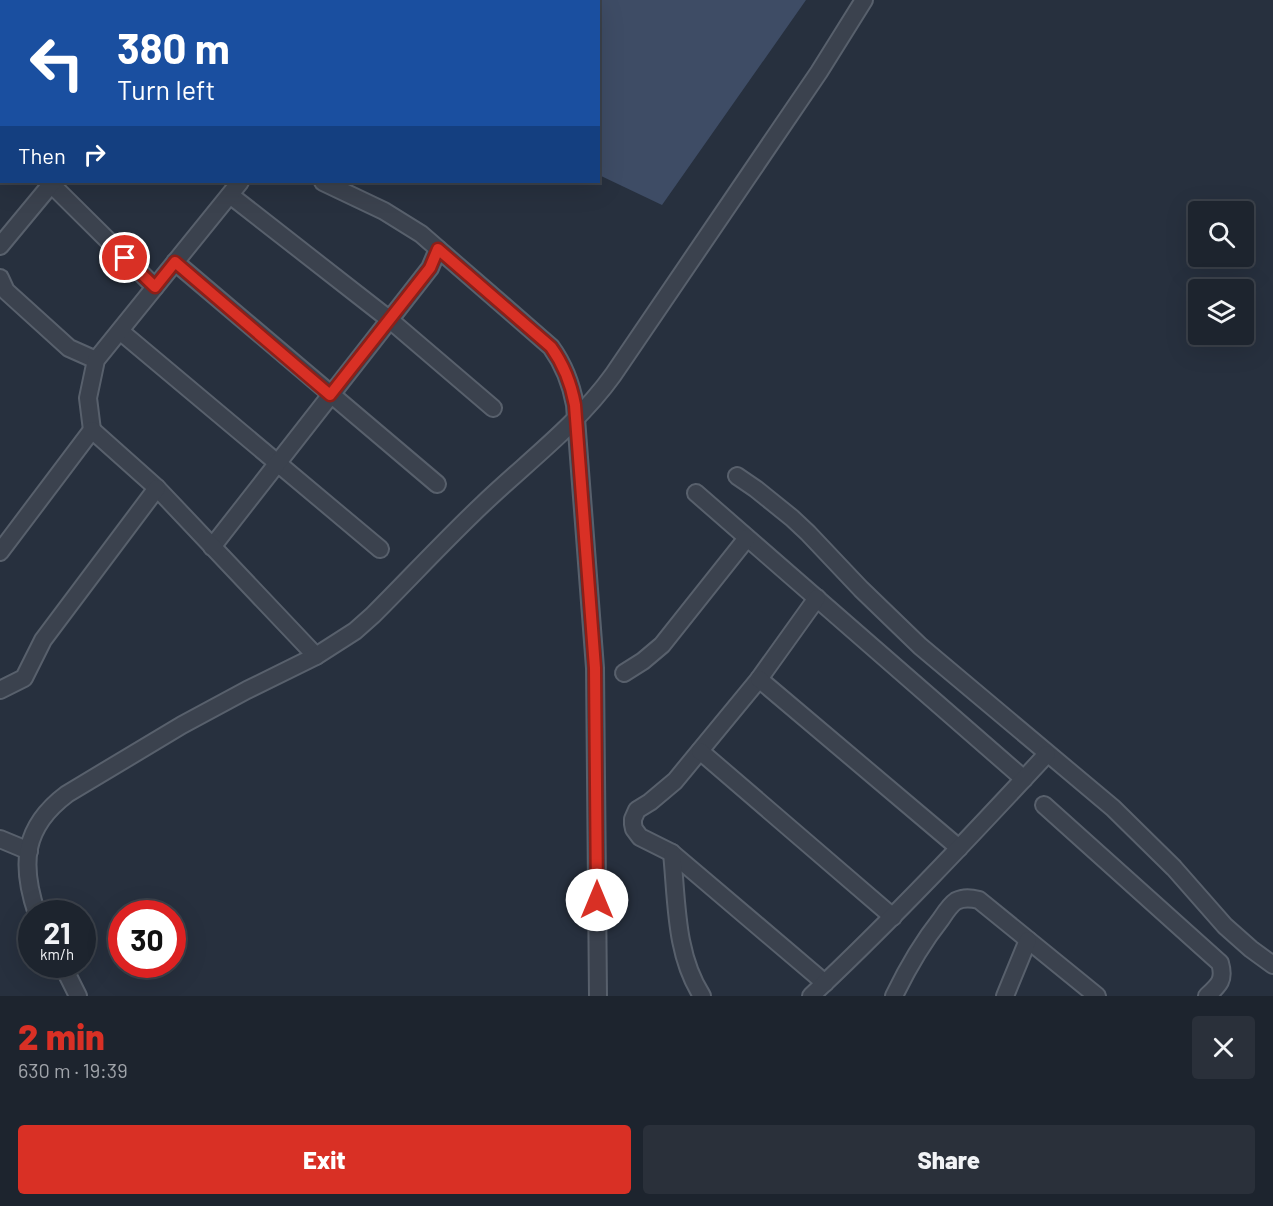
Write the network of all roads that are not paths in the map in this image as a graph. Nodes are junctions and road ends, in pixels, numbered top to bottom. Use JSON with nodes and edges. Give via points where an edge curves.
{"nodes":[{"id":1,"x":864,"y":0,"type":"edge"},
{"id":2,"x":50,"y":183,"type":"edge"},
{"id":3,"x":52,"y":183,"type":"edge"},
{"id":4,"x":325,"y":183,"type":"edge"},
{"id":5,"x":235,"y":188,"type":"edge"},
{"id":6,"x":0,"y":246,"type":"edge"},
{"id":7,"x":438,"y":249,"type":"junction"},
{"id":8,"x":175,"y":262,"type":"junction"},
{"id":9,"x":0,"y":279,"type":"edge"},
{"id":10,"x":155,"y":287,"type":"junction"},
{"id":11,"x":390,"y":320,"type":"junction"},
{"id":12,"x":120,"y":331,"type":"junction"},
{"id":13,"x":96,"y":360,"type":"junction"},
{"id":14,"x":330,"y":395,"type":"junction"},
{"id":15,"x":493,"y":408,"type":"dead end"},
{"id":16,"x":576,"y":419,"type":"junction"},
{"id":17,"x":92,"y":430,"type":"junction"},
{"id":18,"x":278,"y":463,"type":"junction"},
{"id":19,"x":737,"y":476,"type":"dead end"},
{"id":20,"x":437,"y":484,"type":"dead end"},
{"id":21,"x":157,"y":489,"type":"junction"},
{"id":22,"x":696,"y":493,"type":"dead end"},
{"id":23,"x":747,"y":538,"type":"junction"},
{"id":24,"x":212,"y":547,"type":"junction"},
{"id":25,"x":380,"y":549,"type":"dead end"},
{"id":26,"x":0,"y":552,"type":"edge"},
{"id":27,"x":817,"y":598,"type":"junction"},
{"id":28,"x":316,"y":656,"type":"junction"},
{"id":29,"x":624,"y":673,"type":"dead end"},
{"id":30,"x":759,"y":679,"type":"junction"},
{"id":31,"x":0,"y":690,"type":"edge"},
{"id":32,"x":700,"y":751,"type":"junction"},
{"id":33,"x":1047,"y":754,"type":"junction"},
{"id":34,"x":1024,"y":778,"type":"junction"},
{"id":35,"x":1044,"y":805,"type":"dead end"},
{"id":36,"x":0,"y":839,"type":"edge"},
{"id":37,"x":959,"y":849,"type":"junction"},
{"id":38,"x":29,"y":850,"type":"junction"},
{"id":39,"x":672,"y":853,"type":"junction"},
{"id":40,"x":33,"y":900,"type":"edge"},
{"id":41,"x":893,"y":917,"type":"junction"},
{"id":42,"x":1028,"y":940,"type":"junction"},
{"id":43,"x":1273,"y":965,"type":"edge"},
{"id":44,"x":69,"y":978,"type":"edge"},
{"id":45,"x":825,"y":983,"type":"junction"},
{"id":46,"x":78,"y":996,"type":"edge"},
{"id":47,"x":598,"y":996,"type":"edge"},
{"id":48,"x":702,"y":996,"type":"edge"},
{"id":49,"x":811,"y":996,"type":"edge"},
{"id":50,"x":894,"y":996,"type":"edge"},
{"id":51,"x":1005,"y":996,"type":"edge"},
{"id":52,"x":1097,"y":996,"type":"edge"},
{"id":53,"x":1207,"y":996,"type":"edge"}],
"edges":[{"from":1,"to":16,"type":"street","via":[[613,375]]},
{"from":2,"to":6,"type":"street"},
{"from":3,"to":10,"type":"street"},
{"from":4,"to":7,"type":"street","via":[[393,216]]},
{"from":5,"to":8,"type":"street"},
{"from":5,"to":11,"type":"street"},
{"from":7,"to":11,"type":"street","via":[[430,268]]},
{"from":7,"to":16,"type":"street","via":[[551,347],[569,379]]},
{"from":8,"to":10,"type":"street"},
{"from":8,"to":14,"type":"street"},
{"from":9,"to":13,"type":"street","via":[[6,291],[69,348]]},
{"from":10,"to":12,"type":"street"},
{"from":11,"to":14,"type":"street"},
{"from":11,"to":15,"type":"street"},
{"from":12,"to":13,"type":"street"},
{"from":12,"to":18,"type":"street"},
{"from":13,"to":17,"type":"street","via":[[88,398]]},
{"from":14,"to":18,"type":"street"},
{"from":14,"to":20,"type":"street"},
{"from":16,"to":28,"type":"street","via":[[482,505],[373,615]]},
{"from":16,"to":47,"type":"street","via":[[595,668]]},
{"from":17,"to":21,"type":"street"},
{"from":17,"to":26,"type":"street"},
{"from":18,"to":24,"type":"street"},
{"from":18,"to":25,"type":"street"},
{"from":19,"to":33,"type":"street","via":[[792,518],[920,646]]},
{"from":21,"to":24,"type":"street"},
{"from":21,"to":31,"type":"street","via":[[43,640],[24,678]]},
{"from":22,"to":23,"type":"street"},
{"from":23,"to":27,"type":"street"},
{"from":23,"to":29,"type":"street","via":[[662,645]]},
{"from":24,"to":28,"type":"street"},
{"from":27,"to":30,"type":"street"},
{"from":27,"to":34,"type":"street"},
{"from":28,"to":38,"type":"street","via":[[190,721],[68,794],[42,818]]},
{"from":30,"to":32,"type":"street"},
{"from":30,"to":37,"type":"street"},
{"from":32,"to":39,"type":"street","via":[[675,781],[637,810],[633,819],[640,837]]},
{"from":32,"to":41,"type":"street"},
{"from":33,"to":34,"type":"street"},
{"from":33,"to":43,"type":"street","via":[[1120,816],[1174,868],[1225,926]]},
{"from":34,"to":37,"type":"street"},
{"from":35,"to":53,"type":"street","via":[[1220,963],[1219,984]]},
{"from":36,"to":38,"type":"street"},
{"from":37,"to":41,"type":"street"},
{"from":38,"to":40,"type":"street","via":[[27,875]]},
{"from":39,"to":45,"type":"street"},
{"from":39,"to":48,"type":"street","via":[[681,945],[689,974]]},
{"from":41,"to":45,"type":"street"},
{"from":42,"to":50,"type":"street","via":[[979,900],[957,901],[920,949]]},
{"from":42,"to":51,"type":"street"},
{"from":42,"to":52,"type":"street"},
{"from":44,"to":46,"type":"street"},
{"from":45,"to":49,"type":"street"}]}
